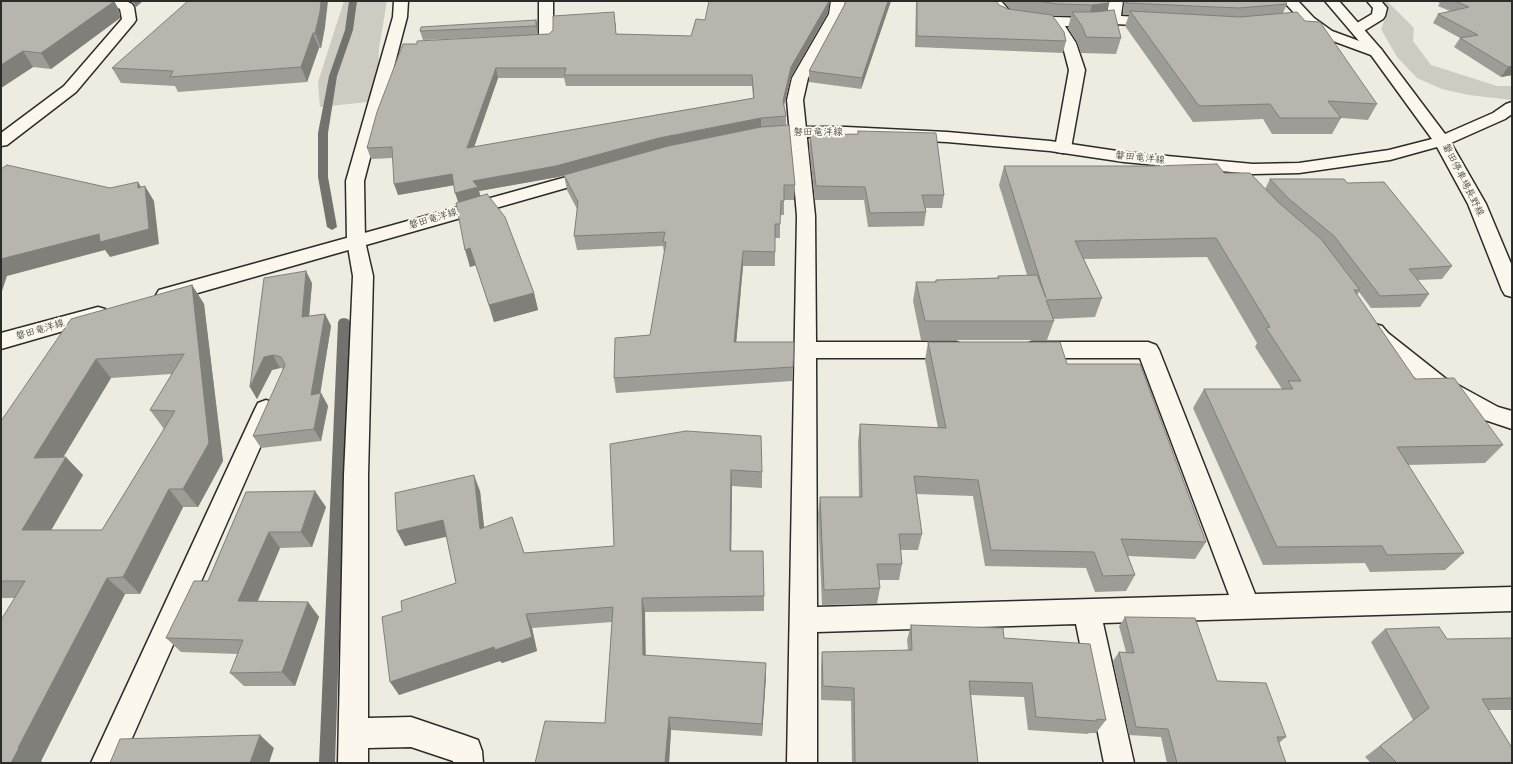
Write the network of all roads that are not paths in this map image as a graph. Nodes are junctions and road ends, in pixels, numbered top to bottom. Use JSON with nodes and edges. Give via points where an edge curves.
{"nodes":[{"id":1,"x":114,"y":1,"type":"edge"},
{"id":2,"x":401,"y":1,"type":"edge"},
{"id":3,"x":546,"y":1,"type":"edge"},
{"id":4,"x":838,"y":1,"type":"edge"},
{"id":5,"x":994,"y":1,"type":"edge"},
{"id":6,"x":1116,"y":1,"type":"edge"},
{"id":7,"x":1290,"y":1,"type":"edge"},
{"id":8,"x":1332,"y":1,"type":"edge"},
{"id":9,"x":1374,"y":1,"type":"edge"},
{"id":10,"x":1114,"y":20,"type":"junction"},
{"id":11,"x":1309,"y":21,"type":"junction"},
{"id":12,"x":1055,"y":22,"type":"junction"},
{"id":13,"x":1170,"y":23,"type":"edge"},
{"id":14,"x":1259,"y":23,"type":"edge"},
{"id":15,"x":1357,"y":29,"type":"junction"},
{"id":16,"x":508,"y":41,"type":"edge"},
{"id":17,"x":1376,"y":52,"type":"junction"},
{"id":18,"x":1512,"y":107,"type":"edge"},
{"id":19,"x":796,"y":132,"type":"junction"},
{"id":20,"x":746,"y":138,"type":"edge"},
{"id":21,"x":1,"y":140,"type":"edge"},
{"id":22,"x":1442,"y":141,"type":"junction"},
{"id":23,"x":1063,"y":148,"type":"junction"},
{"id":24,"x":1230,"y":167,"type":"junction"},
{"id":25,"x":613,"y":169,"type":"edge"},
{"id":26,"x":1250,"y":189,"type":"edge"},
{"id":27,"x":356,"y":241,"type":"junction"},
{"id":28,"x":1512,"y":290,"type":"edge"},
{"id":29,"x":152,"y":299,"type":"edge"},
{"id":30,"x":114,"y":309,"type":"edge"},
{"id":31,"x":1365,"y":318,"type":"edge"},
{"id":32,"x":1,"y":342,"type":"edge"},
{"id":33,"x":805,"y":350,"type":"junction"},
{"id":34,"x":972,"y":350,"type":"edge"},
{"id":35,"x":1012,"y":350,"type":"edge"},
{"id":36,"x":274,"y":391,"type":"edge"},
{"id":37,"x":1512,"y":420,"type":"edge"},
{"id":38,"x":1512,"y":599,"type":"edge"},
{"id":39,"x":1247,"y":607,"type":"junction"},
{"id":40,"x":1087,"y":612,"type":"junction"},
{"id":41,"x":803,"y":620,"type":"junction"},
{"id":42,"x":353,"y":733,"type":"junction"},
{"id":43,"x":106,"y":763,"type":"edge"},
{"id":44,"x":353,"y":763,"type":"edge"},
{"id":45,"x":468,"y":763,"type":"edge"},
{"id":46,"x":802,"y":763,"type":"edge"},
{"id":47,"x":1119,"y":763,"type":"edge"}],
"edges":[{"from":1,"to":21,"type":"street","via":[[126,7],[129,20],[70,89]]},
{"from":2,"to":27,"type":"street","via":[[399,46],[355,181]]},
{"from":3,"to":16,"type":"street","via":[[546,40]]},
{"from":4,"to":19,"type":"street","via":[[836,14],[800,78],[795,100]]},
{"from":5,"to":12,"type":"street","via":[[1003,12],[1011,16]]},
{"from":6,"to":10,"type":"street"},
{"from":7,"to":11,"type":"street"},
{"from":8,"to":15,"type":"street"},
{"from":9,"to":15,"type":"street","via":[[1380,8],[1378,16]]},
{"from":10,"to":12,"type":"street"},
{"from":10,"to":13,"type":"street"},
{"from":11,"to":14,"type":"street"},
{"from":11,"to":17,"type":"street","via":[[1327,34]]},
{"from":12,"to":23,"type":"street","via":[[1068,43],[1076,70]]},
{"from":15,"to":17,"type":"street"},
{"from":17,"to":22,"type":"street"},
{"from":18,"to":22,"type":"street","name":"磐田停車場長野線","via":[[1499,116]]},
{"from":19,"to":20,"type":"street","name":"磐田竜洋線"},
{"from":19,"to":23,"type":"street","name":"磐田竜洋線","via":[[947,137]]},
{"from":19,"to":33,"type":"street","via":[[806,216]]},
{"from":22,"to":24,"type":"street","name":"磐田竜洋線","via":[[1390,155],[1299,168]]},
{"from":22,"to":28,"type":"street","name":"磐田停車場長野線","via":[[1477,204]]},
{"from":23,"to":24,"type":"street","name":"磐田竜洋線","via":[[1124,157]]},
{"from":24,"to":26,"type":"street"},
{"from":25,"to":27,"type":"street","name":"磐田竜洋線"},
{"from":27,"to":29,"type":"street","name":"磐田竜洋線"},
{"from":27,"to":42,"type":"street","via":[[363,276],[356,475]]},
{"from":30,"to":32,"type":"street","name":"磐田竜洋線"},
{"from":31,"to":37,"type":"street","via":[[1381,338],[1437,384],[1490,413]]},
{"from":33,"to":34,"type":"street"},
{"from":33,"to":41,"type":"street"},
{"from":35,"to":39,"type":"street","via":[[1148,350]]},
{"from":36,"to":43,"type":"street"},
{"from":38,"to":39,"type":"street"},
{"from":39,"to":40,"type":"street"},
{"from":40,"to":41,"type":"street"},
{"from":40,"to":47,"type":"street"},
{"from":41,"to":46,"type":"street"},
{"from":42,"to":44,"type":"street"},
{"from":42,"to":45,"type":"street","via":[[411,732],[467,751]]}]}
